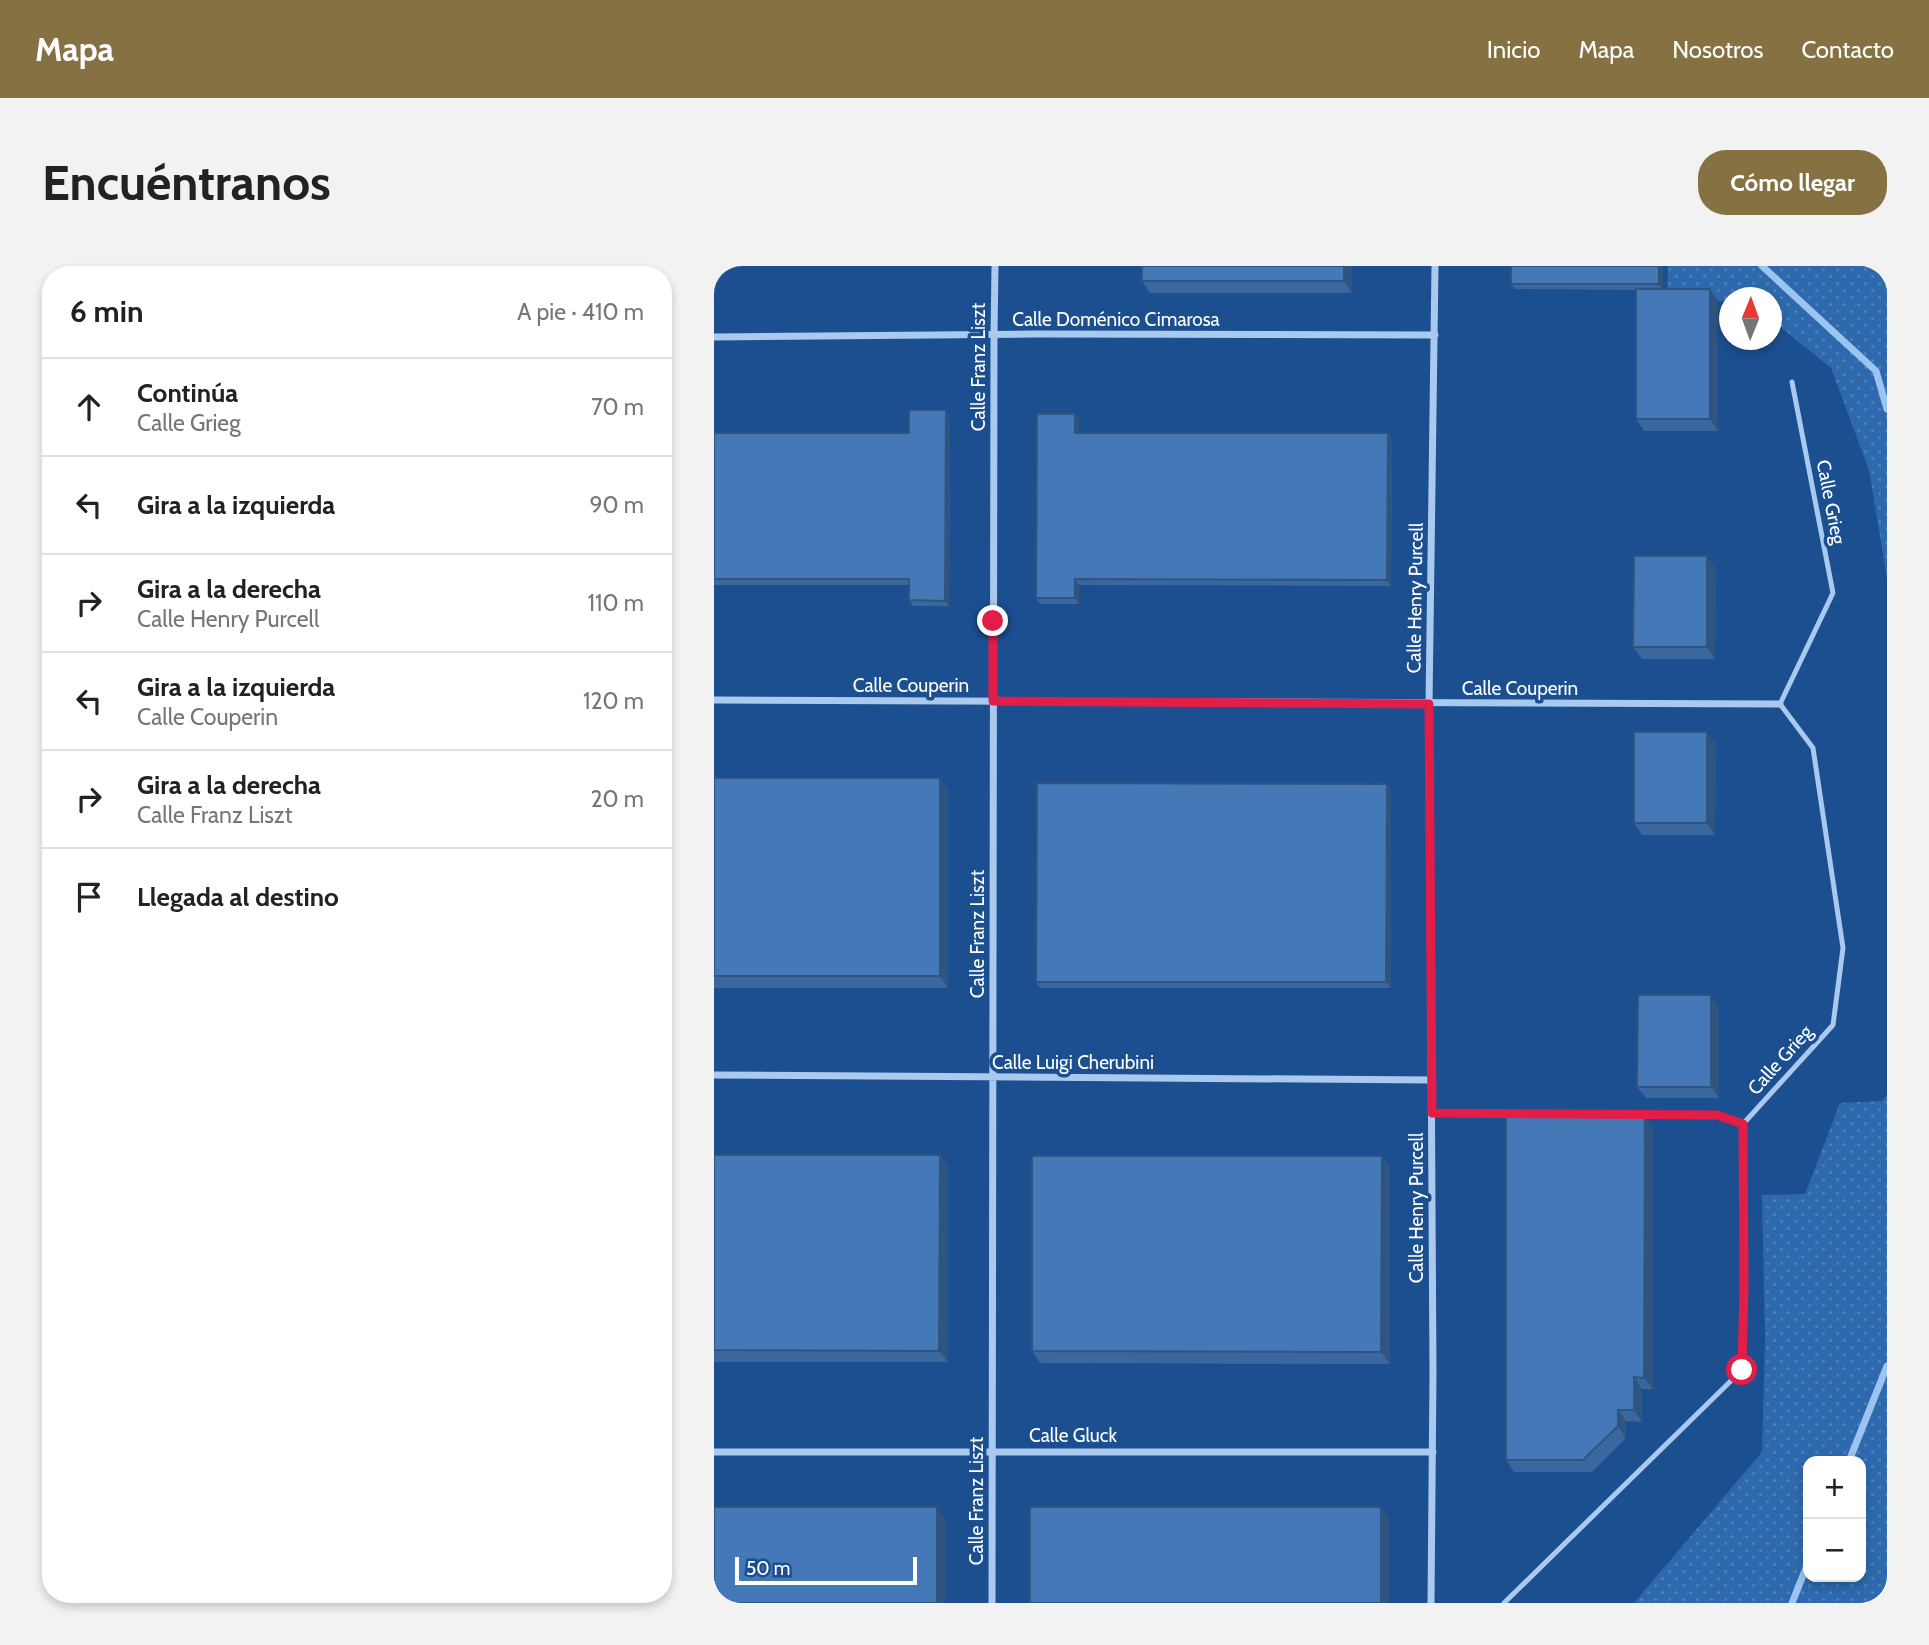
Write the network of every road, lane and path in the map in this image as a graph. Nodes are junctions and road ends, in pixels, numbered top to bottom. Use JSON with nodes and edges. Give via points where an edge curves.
{"nodes":[{"id":1,"x":995,"y":266,"type":"edge"},
{"id":2,"x":1435,"y":266,"type":"edge"},
{"id":3,"x":994,"y":334,"type":"junction"},
{"id":4,"x":1435,"y":335,"type":"junction"},
{"id":5,"x":714,"y":337,"type":"edge"},
{"id":6,"x":1792,"y":382,"type":"dead end"},
{"id":7,"x":714,"y":700,"type":"edge"},
{"id":8,"x":993,"y":701,"type":"junction"},
{"id":9,"x":1429,"y":704,"type":"junction"},
{"id":10,"x":1780,"y":705,"type":"junction"},
{"id":11,"x":714,"y":1075,"type":"edge"},
{"id":12,"x":993,"y":1077,"type":"junction"},
{"id":13,"x":1432,"y":1080,"type":"junction"},
{"id":14,"x":1432,"y":1113,"type":"junction"},
{"id":15,"x":1743,"y":1124,"type":"junction"},
{"id":16,"x":992,"y":1450,"type":"junction"},
{"id":17,"x":714,"y":1452,"type":"edge"},
{"id":18,"x":1433,"y":1452,"type":"junction"},
{"id":19,"x":992,"y":1603,"type":"edge"},
{"id":20,"x":1431,"y":1603,"type":"edge"},
{"id":21,"x":1504,"y":1603,"type":"edge"}],
"edges":[{"from":1,"to":3,"type":"street","name":"Calle Franz Liszt"},
{"from":2,"to":4,"type":"street","name":"Calle Henry Purcell"},
{"from":3,"to":4,"type":"street","name":"Calle Doménico Cimarosa"},
{"from":3,"to":5,"type":"street","name":"Calle Doménico Cimarosa"},
{"from":3,"to":8,"type":"street","name":"Calle Franz Liszt"},
{"from":4,"to":9,"type":"street","name":"Calle Henry Purcell"},
{"from":6,"to":10,"type":"lane","name":"Calle Grieg","via":[[1833,593]]},
{"from":7,"to":8,"type":"street","name":"Calle Couperin"},
{"from":8,"to":9,"type":"street","name":"Calle Couperin"},
{"from":8,"to":12,"type":"street","name":"Calle Franz Liszt"},
{"from":9,"to":10,"type":"street","name":"Calle Couperin"},
{"from":9,"to":13,"type":"street","name":"Calle Henry Purcell"},
{"from":10,"to":15,"type":"lane","name":"Calle Grieg","via":[[1813,748],[1843,948],[1833,1025]]},
{"from":11,"to":12,"type":"street","name":"Calle Luigi Cherubini"},
{"from":12,"to":13,"type":"street","name":"Calle Luigi Cherubini"},
{"from":12,"to":16,"type":"street","name":"Calle Franz Liszt"},
{"from":13,"to":14,"type":"street","name":"Calle Henry Purcell"},
{"from":14,"to":15,"type":"lane","via":[[1717,1115]]},
{"from":14,"to":18,"type":"street","name":"Calle Henry Purcell"},
{"from":15,"to":21,"type":"lane","via":[[1742,1370]]},
{"from":16,"to":17,"type":"street","name":"Calle Gluck"},
{"from":16,"to":18,"type":"street","name":"Calle Gluck"},
{"from":16,"to":19,"type":"street","name":"Calle Franz Liszt"},
{"from":18,"to":20,"type":"street","name":"Calle Henry Purcell"}]}
